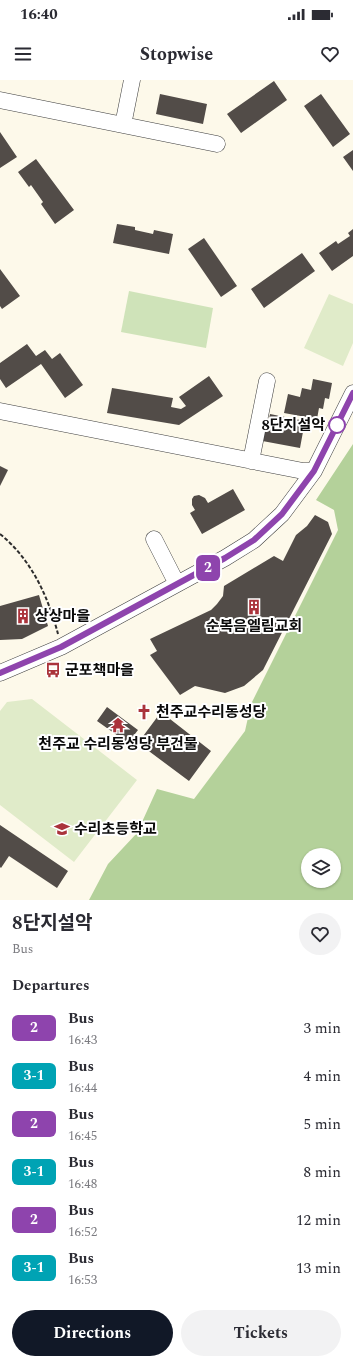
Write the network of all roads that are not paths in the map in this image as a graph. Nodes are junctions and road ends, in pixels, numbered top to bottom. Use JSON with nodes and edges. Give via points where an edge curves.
{"nodes":[{"id":1,"x":132,"y":80,"type":"edge"},
{"id":2,"x":0,"y":100,"type":"edge"},
{"id":3,"x":123,"y":125,"type":"junction"},
{"id":4,"x":217,"y":144,"type":"dead end"},
{"id":5,"x":267,"y":381,"type":"dead end"},
{"id":6,"x":353,"y":393,"type":"edge"},
{"id":7,"x":0,"y":411,"type":"edge"},
{"id":8,"x":251,"y":461,"type":"junction"},
{"id":9,"x":314,"y":471,"type":"junction"},
{"id":10,"x":154,"y":539,"type":"dead end"},
{"id":11,"x":177,"y":584,"type":"junction"},
{"id":12,"x":0,"y":673,"type":"edge"}],
"edges":[{"from":1,"to":3,"type":"street"},
{"from":2,"to":3,"type":"street"},
{"from":3,"to":4,"type":"street"},
{"from":5,"to":8,"type":"street"},
{"from":6,"to":9,"type":"street"},
{"from":7,"to":8,"type":"street"},
{"from":8,"to":9,"type":"street"},
{"from":9,"to":11,"type":"street","via":[[282,514],[254,540]]},
{"from":10,"to":11,"type":"street"},
{"from":11,"to":12,"type":"street","via":[[61,647]]}]}
